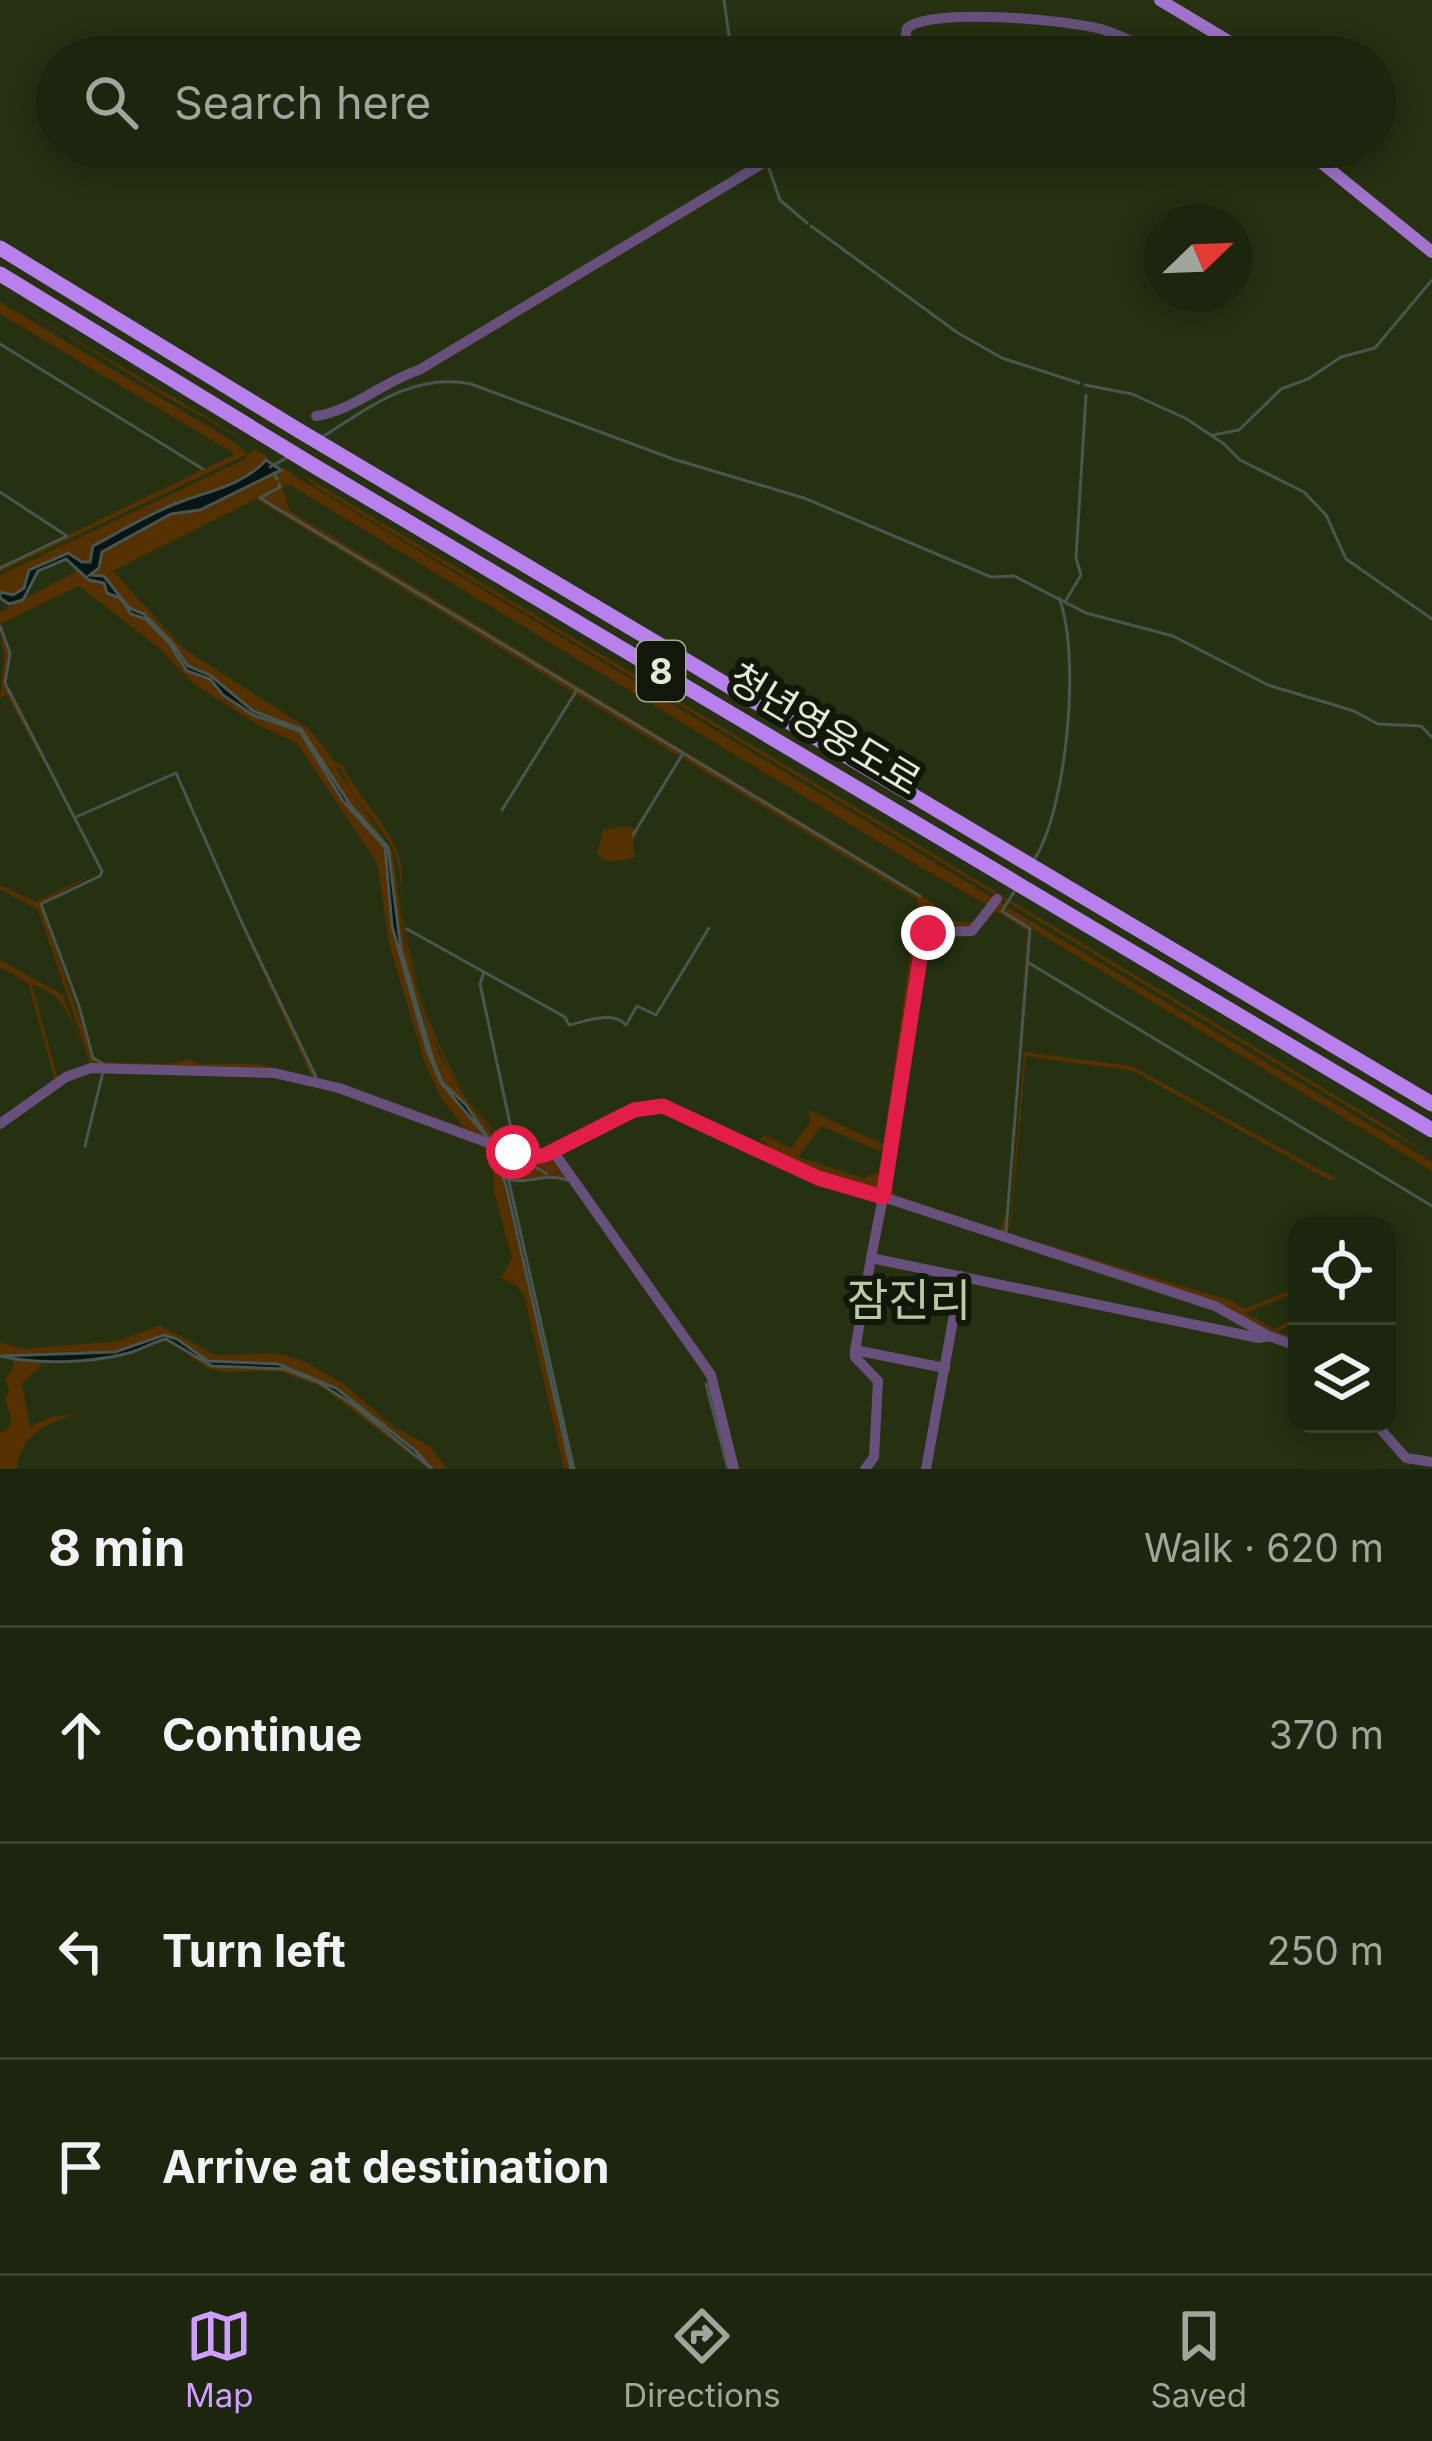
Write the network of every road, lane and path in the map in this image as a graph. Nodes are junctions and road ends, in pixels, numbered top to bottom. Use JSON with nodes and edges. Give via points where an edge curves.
{"nodes":[{"id":1,"x":1160,"y":0,"type":"edge"},
{"id":2,"x":906,"y":36,"type":"edge"},
{"id":3,"x":1115,"y":36,"type":"edge"},
{"id":4,"x":1220,"y":36,"type":"edge"},
{"id":5,"x":755,"y":168,"type":"edge"},
{"id":6,"x":1328,"y":168,"type":"edge"},
{"id":7,"x":0,"y":248,"type":"edge"},
{"id":8,"x":1432,"y":253,"type":"edge"},
{"id":9,"x":0,"y":274,"type":"edge"},
{"id":10,"x":316,"y":416,"type":"dead end"},
{"id":11,"x":997,"y":898,"type":"dead end"},
{"id":12,"x":1432,"y":1104,"type":"edge"},
{"id":13,"x":0,"y":1124,"type":"edge"},
{"id":14,"x":1432,"y":1130,"type":"edge"},
{"id":15,"x":553,"y":1151,"type":"junction"},
{"id":16,"x":883,"y":1197,"type":"junction"},
{"id":17,"x":871,"y":1258,"type":"junction"},
{"id":18,"x":962,"y":1276,"type":"junction"},
{"id":19,"x":1269,"y":1336,"type":"junction"},
{"id":20,"x":1288,"y":1343,"type":"edge"},
{"id":21,"x":855,"y":1350,"type":"junction"},
{"id":22,"x":945,"y":1367,"type":"junction"},
{"id":23,"x":1384,"y":1433,"type":"edge"},
{"id":24,"x":1432,"y":1462,"type":"edge"},
{"id":25,"x":734,"y":1469,"type":"edge"},
{"id":26,"x":866,"y":1469,"type":"edge"},
{"id":27,"x":926,"y":1469,"type":"edge"}],
"edges":[{"from":1,"to":4,"type":"main road"},
{"from":2,"to":3,"type":"street","via":[[921,20],[944,18],[1048,22]]},
{"from":5,"to":10,"type":"street","via":[[419,370]]},
{"from":6,"to":8,"type":"main road"},
{"from":7,"to":12,"type":"highway","name":"청년영웅도로","number":"8"},
{"from":9,"to":14,"type":"highway","name":"청년영웅도로","number":"8"},
{"from":11,"to":16,"type":"street","via":[[972,932],[924,939]]},
{"from":13,"to":15,"type":"street","via":[[81,1070],[248,1069],[339,1088],[530,1158]]},
{"from":15,"to":16,"type":"street","via":[[634,1110],[663,1106],[818,1178]]},
{"from":15,"to":25,"type":"street","via":[[711,1375]]},
{"from":16,"to":17,"type":"street"},
{"from":16,"to":19,"type":"street","via":[[1215,1306]]},
{"from":17,"to":18,"type":"street"},
{"from":17,"to":21,"type":"street"},
{"from":18,"to":19,"type":"street"},
{"from":18,"to":22,"type":"street"},
{"from":19,"to":20,"type":"street"},
{"from":21,"to":22,"type":"street"},
{"from":21,"to":26,"type":"street","via":[[878,1381],[874,1457]]},
{"from":22,"to":27,"type":"street"},
{"from":23,"to":24,"type":"street","via":[[1406,1458]]}]}
